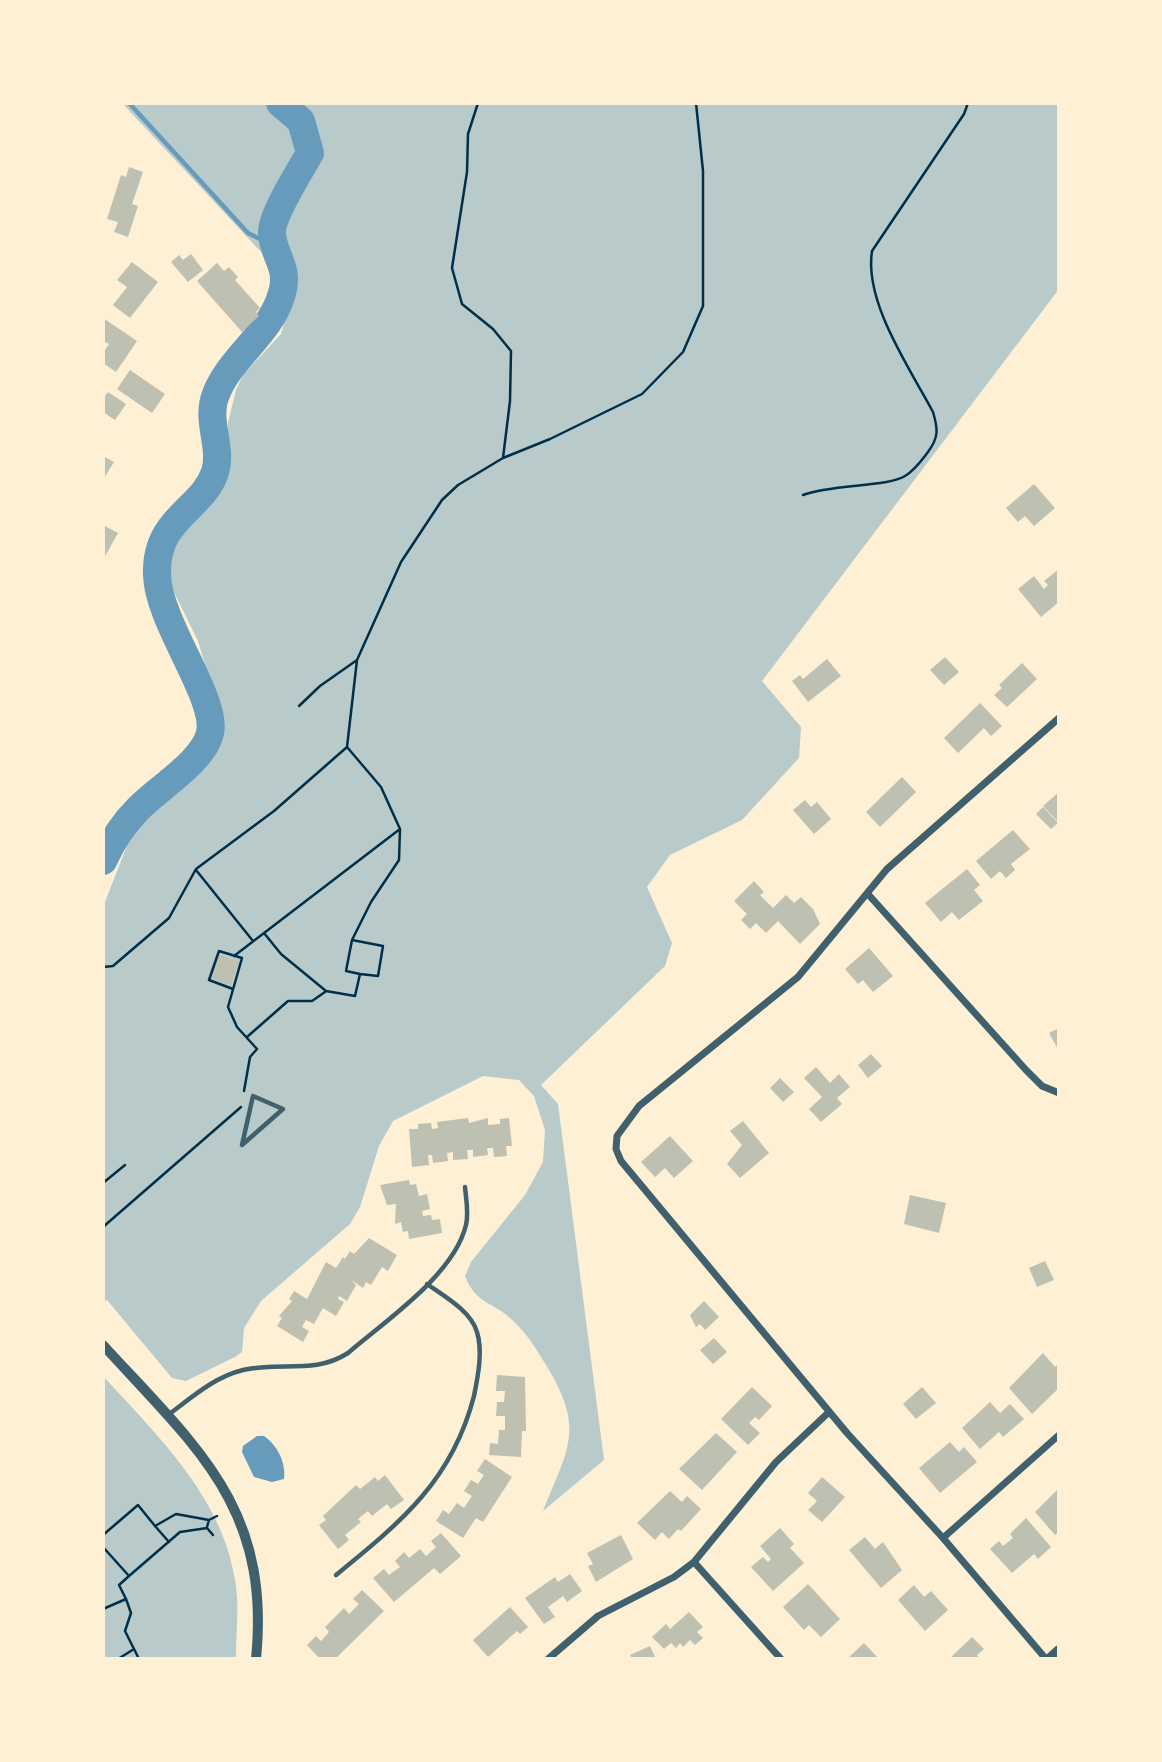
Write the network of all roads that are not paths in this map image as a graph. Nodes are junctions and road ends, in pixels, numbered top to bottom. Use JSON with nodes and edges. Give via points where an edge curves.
{"nodes":[{"id":1,"x":1059,"y":718,"type":"edge"},
{"id":2,"x":867,"y":893,"type":"junction"},
{"id":3,"x":1059,"y":1093,"type":"edge"},
{"id":4,"x":283,"y":1109,"type":"joint"},
{"id":5,"x":465,"y":1187,"type":"dead end"},
{"id":6,"x":427,"y":1284,"type":"junction"},
{"id":7,"x":103,"y":1345,"type":"edge"},
{"id":8,"x":830,"y":1412,"type":"junction"},
{"id":9,"x":168,"y":1415,"type":"junction"},
{"id":10,"x":1059,"y":1435,"type":"edge"},
{"id":11,"x":943,"y":1538,"type":"junction"},
{"id":12,"x":694,"y":1562,"type":"junction"},
{"id":13,"x":336,"y":1575,"type":"dead end"},
{"id":14,"x":1059,"y":1650,"type":"edge"},
{"id":15,"x":256,"y":1659,"type":"edge"},
{"id":16,"x":548,"y":1659,"type":"edge"},
{"id":17,"x":781,"y":1659,"type":"edge"},
{"id":18,"x":1048,"y":1659,"type":"edge"}],
"edges":[{"from":1,"to":2,"type":"street","via":[[918,840]]},
{"from":2,"to":3,"type":"street","via":[[1026,1070],[1042,1086]]},
{"from":2,"to":8,"type":"street","via":[[808,967],[639,1106],[615,1143],[632,1177]]},
{"from":4,"to":4,"type":"lane","via":[[253,1096],[242,1144]]},
{"from":5,"to":6,"type":"lane","via":[[466,1226],[457,1247]]},
{"from":6,"to":9,"type":"lane","via":[[337,1360],[313,1367],[242,1370],[220,1378]]},
{"from":6,"to":13,"type":"lane","via":[[451,1301],[477,1330],[479,1363],[470,1412],[459,1441],[428,1492]]},
{"from":7,"to":9,"type":"street"},
{"from":8,"to":11,"type":"street"},
{"from":8,"to":12,"type":"street","via":[[776,1462]]},
{"from":9,"to":15,"type":"street","via":[[215,1471],[242,1522],[259,1604]]},
{"from":10,"to":11,"type":"street"},
{"from":11,"to":18,"type":"street"},
{"from":12,"to":16,"type":"street","via":[[598,1616]]},
{"from":12,"to":17,"type":"street"},
{"from":14,"to":18,"type":"street"}]}
